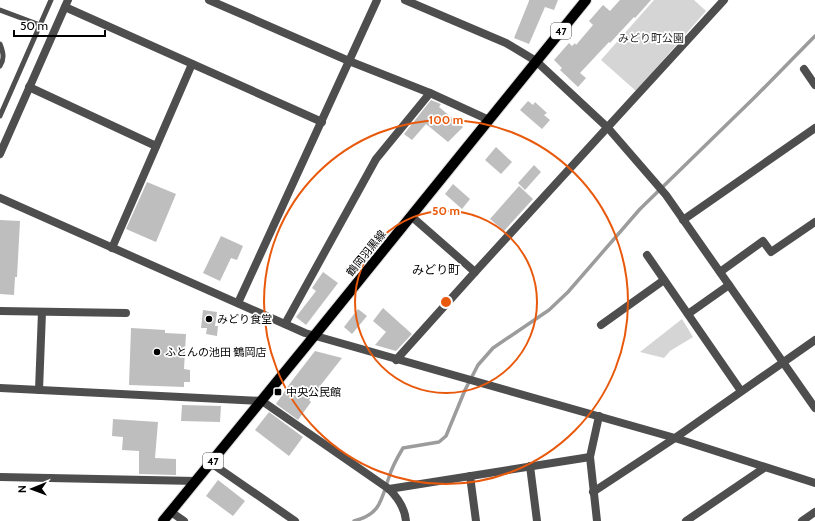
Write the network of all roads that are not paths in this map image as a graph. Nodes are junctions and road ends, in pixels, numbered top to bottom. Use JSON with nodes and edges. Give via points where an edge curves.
{"nodes":[{"id":1,"x":51,"y":0,"type":"edge"},
{"id":2,"x":209,"y":0,"type":"edge"},
{"id":3,"x":377,"y":0,"type":"edge"},
{"id":4,"x":405,"y":0,"type":"edge"},
{"id":5,"x":586,"y":0,"type":"edge"},
{"id":6,"x":724,"y":0,"type":"edge"},
{"id":7,"x":66,"y":4,"type":"edge"},
{"id":8,"x":0,"y":10,"type":"edge"},
{"id":9,"x":40,"y":25,"type":"junction"},
{"id":10,"x":0,"y":44,"type":"edge"},
{"id":11,"x":350,"y":61,"type":"junction"},
{"id":12,"x":536,"y":61,"type":"junction"},
{"id":13,"x":192,"y":64,"type":"junction"},
{"id":14,"x":0,"y":66,"type":"edge"},
{"id":15,"x":804,"y":69,"type":"dead end"},
{"id":16,"x":815,"y":85,"type":"edge"},
{"id":17,"x":29,"y":87,"type":"junction"},
{"id":18,"x":430,"y":93,"type":"junction"},
{"id":19,"x":2,"y":109,"type":"edge"},
{"id":20,"x":0,"y":116,"type":"edge"},
{"id":21,"x":488,"y":120,"type":"junction"},
{"id":22,"x":322,"y":122,"type":"junction"},
{"id":23,"x":608,"y":128,"type":"junction"},
{"id":24,"x":815,"y":128,"type":"edge"},
{"id":25,"x":156,"y":146,"type":"junction"},
{"id":26,"x":0,"y":154,"type":"edge"},
{"id":27,"x":0,"y":198,"type":"edge"},
{"id":28,"x":411,"y":216,"type":"junction"},
{"id":29,"x":683,"y":220,"type":"junction"},
{"id":30,"x":815,"y":222,"type":"edge"},
{"id":31,"x":112,"y":248,"type":"junction"},
{"id":32,"x":647,"y":255,"type":"dead end"},
{"id":33,"x":475,"y":272,"type":"junction"},
{"id":34,"x":720,"y":272,"type":"junction"},
{"id":35,"x":664,"y":280,"type":"junction"},
{"id":36,"x":729,"y":285,"type":"junction"},
{"id":37,"x":238,"y":303,"type":"junction"},
{"id":38,"x":0,"y":311,"type":"edge"},
{"id":39,"x":42,"y":312,"type":"junction"},
{"id":40,"x":126,"y":314,"type":"dead end"},
{"id":41,"x":688,"y":314,"type":"junction"},
{"id":42,"x":285,"y":324,"type":"junction"},
{"id":43,"x":601,"y":325,"type":"dead end"},
{"id":44,"x":315,"y":336,"type":"junction"},
{"id":45,"x":815,"y":340,"type":"edge"},
{"id":46,"x":396,"y":360,"type":"junction"},
{"id":47,"x":782,"y":362,"type":"junction"},
{"id":48,"x":0,"y":388,"type":"edge"},
{"id":49,"x":40,"y":390,"type":"junction"},
{"id":50,"x":741,"y":391,"type":"junction"},
{"id":51,"x":262,"y":401,"type":"junction"},
{"id":52,"x":815,"y":408,"type":"edge"},
{"id":53,"x":599,"y":416,"type":"junction"},
{"id":54,"x":675,"y":438,"type":"junction"},
{"id":55,"x":590,"y":457,"type":"junction"},
{"id":56,"x":211,"y":463,"type":"junction"},
{"id":57,"x":530,"y":466,"type":"junction"},
{"id":58,"x":764,"y":468,"type":"junction"},
{"id":59,"x":0,"y":476,"type":"edge"},
{"id":60,"x":470,"y":476,"type":"junction"},
{"id":61,"x":196,"y":481,"type":"junction"},
{"id":62,"x":815,"y":484,"type":"edge"},
{"id":63,"x":388,"y":489,"type":"junction"},
{"id":64,"x":593,"y":492,"type":"junction"},
{"id":65,"x":171,"y":512,"type":"junction"},
{"id":66,"x":815,"y":512,"type":"edge"},
{"id":67,"x":163,"y":521,"type":"edge"},
{"id":68,"x":184,"y":521,"type":"edge"},
{"id":69,"x":295,"y":521,"type":"edge"},
{"id":70,"x":406,"y":521,"type":"edge"},
{"id":71,"x":476,"y":521,"type":"edge"},
{"id":72,"x":537,"y":521,"type":"edge"},
{"id":73,"x":597,"y":521,"type":"edge"},
{"id":74,"x":686,"y":521,"type":"edge"},
{"id":75,"x":802,"y":521,"type":"edge"}],
"edges":[{"from":1,"to":9,"type":"lane"},
{"from":2,"to":11,"type":"street"},
{"from":3,"to":11,"type":"street"},
{"from":4,"to":12,"type":"street","via":[[506,43]]},
{"from":5,"to":12,"type":"main road","name":"鶴岡羽黒線","number":"47"},
{"from":6,"to":23,"type":"street"},
{"from":7,"to":13,"type":"street"},
{"from":7,"to":17,"type":"street"},
{"from":8,"to":9,"type":"lane"},
{"from":9,"to":19,"type":"lane"},
{"from":10,"to":14,"type":"lane","via":[[3,60]]},
{"from":11,"to":18,"type":"street"},
{"from":11,"to":22,"type":"street"},
{"from":12,"to":21,"type":"main road","name":"鶴岡羽黒線","number":"47"},
{"from":12,"to":23,"type":"street"},
{"from":13,"to":22,"type":"street"},
{"from":13,"to":25,"type":"street"},
{"from":15,"to":16,"type":"street"},
{"from":17,"to":25,"type":"street"},
{"from":17,"to":26,"type":"street"},
{"from":18,"to":21,"type":"street"},
{"from":18,"to":42,"type":"street","via":[[376,159]]},
{"from":19,"to":20,"type":"lane"},
{"from":21,"to":28,"type":"main road","name":"鶴岡羽黒線","number":"47"},
{"from":22,"to":37,"type":"street"},
{"from":23,"to":29,"type":"street","via":[[658,185]]},
{"from":23,"to":33,"type":"street"},
{"from":24,"to":29,"type":"street"},
{"from":25,"to":31,"type":"street"},
{"from":27,"to":31,"type":"street"},
{"from":28,"to":33,"type":"street"},
{"from":28,"to":44,"type":"main road","name":"鶴岡羽黒線","number":"47"},
{"from":29,"to":34,"type":"street"},
{"from":30,"to":34,"type":"street","via":[[771,252],[763,241]]},
{"from":31,"to":37,"type":"street"},
{"from":32,"to":35,"type":"street"},
{"from":33,"to":46,"type":"street"},
{"from":34,"to":36,"type":"street"},
{"from":35,"to":41,"type":"street"},
{"from":35,"to":43,"type":"street"},
{"from":36,"to":41,"type":"street"},
{"from":36,"to":47,"type":"street"},
{"from":37,"to":42,"type":"street"},
{"from":38,"to":39,"type":"street"},
{"from":39,"to":40,"type":"street"},
{"from":39,"to":49,"type":"street"},
{"from":41,"to":50,"type":"street"},
{"from":42,"to":44,"type":"street"},
{"from":44,"to":46,"type":"street"},
{"from":44,"to":51,"type":"main road","name":"鶴岡羽黒線","number":"47"},
{"from":45,"to":47,"type":"street"},
{"from":46,"to":53,"type":"street"},
{"from":47,"to":50,"type":"street"},
{"from":47,"to":52,"type":"street"},
{"from":48,"to":49,"type":"street"},
{"from":49,"to":51,"type":"street"},
{"from":50,"to":54,"type":"street"},
{"from":51,"to":56,"type":"main road","name":"鶴岡羽黒線","number":"47"},
{"from":51,"to":63,"type":"street"},
{"from":53,"to":54,"type":"street"},
{"from":53,"to":55,"type":"street"},
{"from":54,"to":58,"type":"street"},
{"from":54,"to":64,"type":"street"},
{"from":55,"to":57,"type":"street"},
{"from":55,"to":64,"type":"street"},
{"from":56,"to":61,"type":"main road","name":"鶴岡羽黒線","number":"47"},
{"from":56,"to":69,"type":"street"},
{"from":57,"to":60,"type":"street"},
{"from":57,"to":72,"type":"street"},
{"from":58,"to":62,"type":"street"},
{"from":58,"to":74,"type":"street"},
{"from":59,"to":61,"type":"street"},
{"from":60,"to":63,"type":"street"},
{"from":60,"to":71,"type":"street"},
{"from":61,"to":65,"type":"main road","name":"鶴岡羽黒線","number":"47"},
{"from":63,"to":70,"type":"street","via":[[402,505]]},
{"from":64,"to":73,"type":"street"},
{"from":65,"to":67,"type":"main road","name":"鶴岡羽黒線","number":"47"},
{"from":65,"to":68,"type":"street"},
{"from":66,"to":75,"type":"street"}]}
